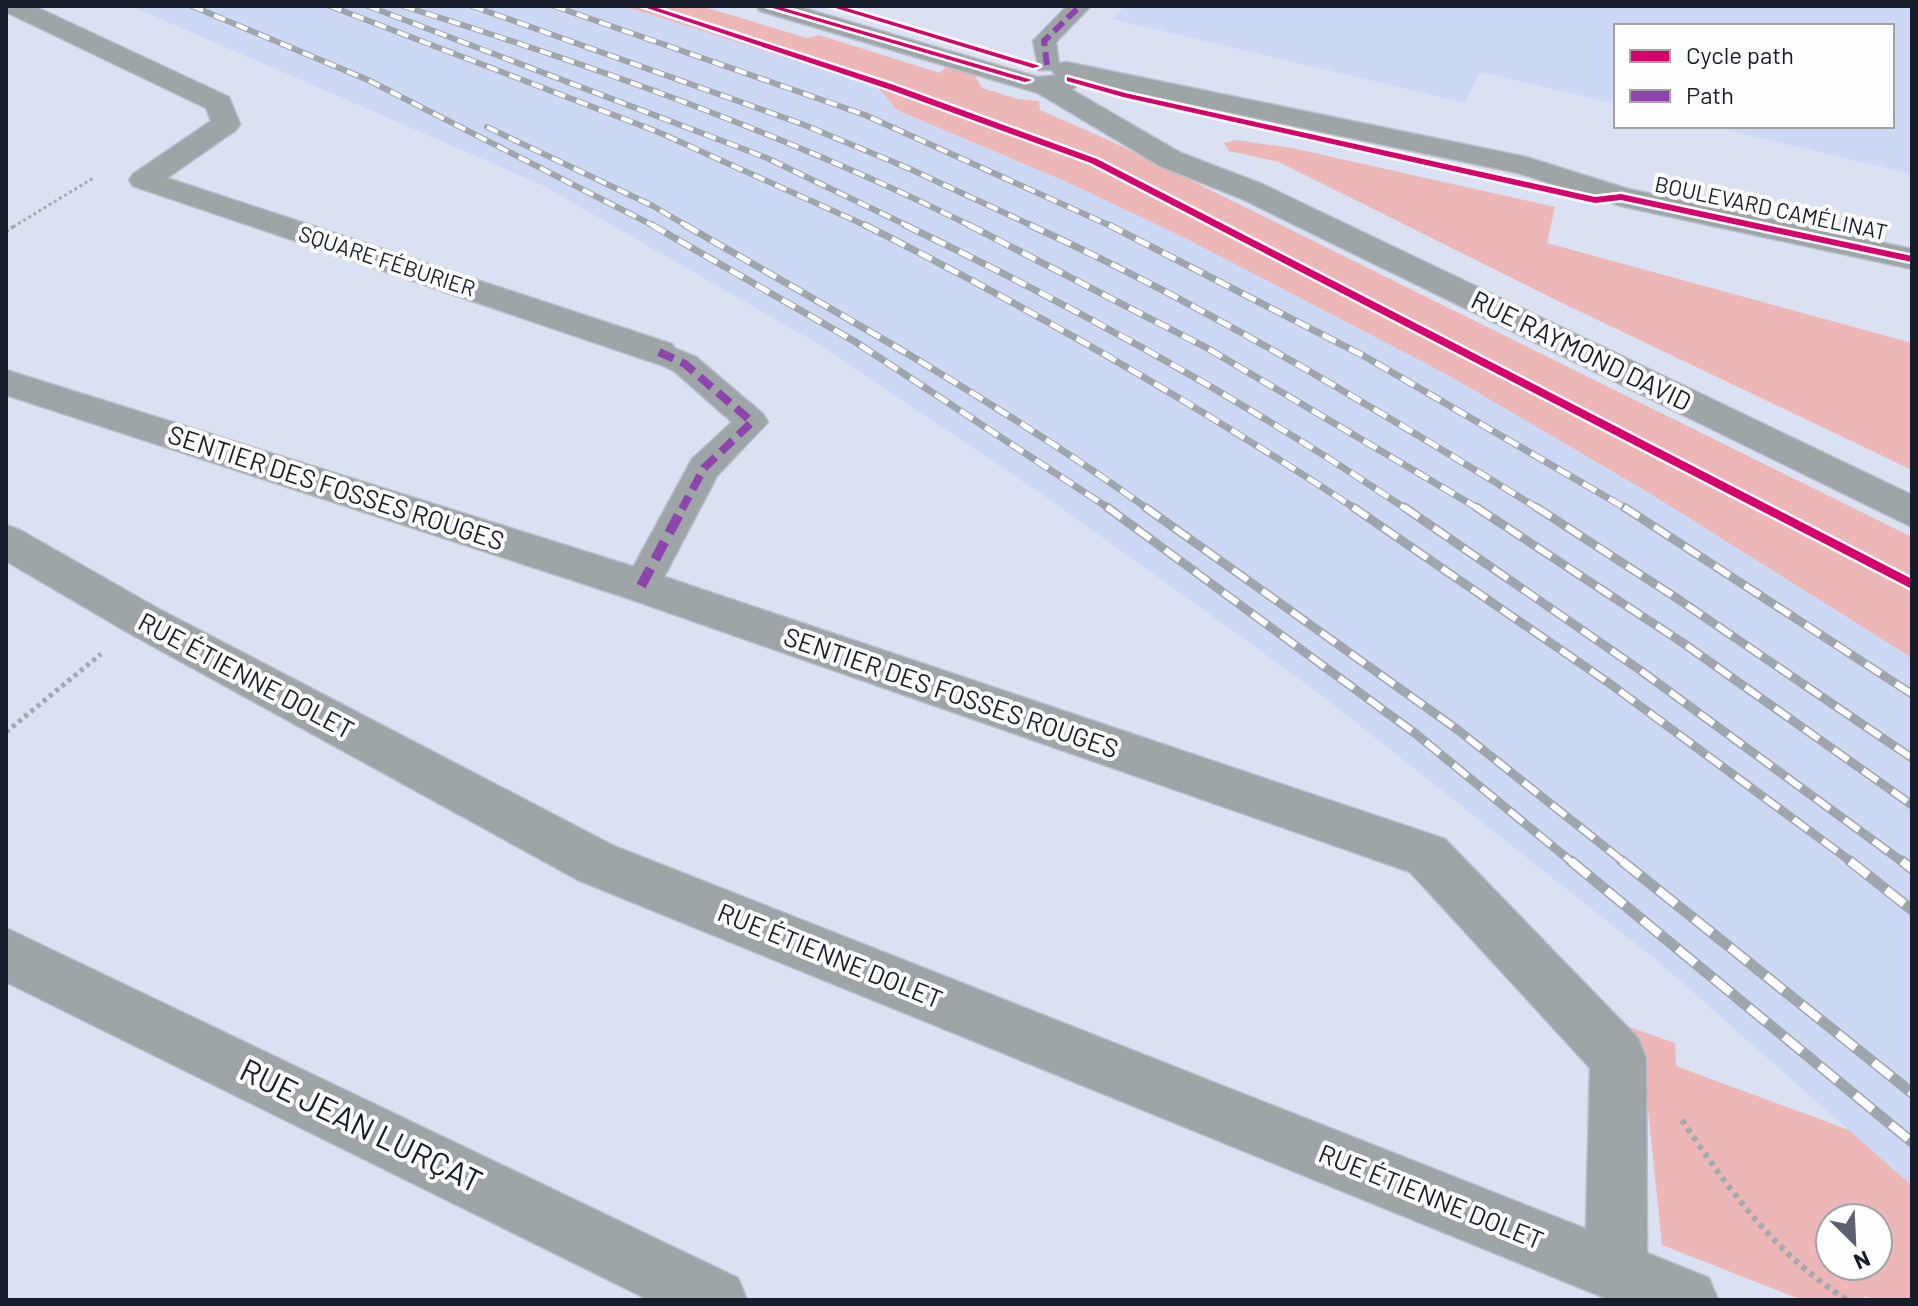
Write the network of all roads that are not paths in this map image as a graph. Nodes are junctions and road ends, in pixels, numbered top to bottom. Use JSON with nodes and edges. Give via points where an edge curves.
{"nodes":[{"id":1,"x":13,"y":6,"type":"edge"},
{"id":2,"x":769,"y":6,"type":"edge"},
{"id":3,"x":832,"y":6,"type":"edge"},
{"id":4,"x":1080,"y":6,"type":"edge"},
{"id":5,"x":1049,"y":75,"type":"junction"},
{"id":6,"x":1912,"y":259,"type":"edge"},
{"id":7,"x":659,"y":352,"type":"joint"},
{"id":8,"x":6,"y":382,"type":"edge"},
{"id":9,"x":1912,"y":512,"type":"edge"},
{"id":10,"x":6,"y":541,"type":"edge"},
{"id":11,"x":641,"y":586,"type":"junction"},
{"id":12,"x":6,"y":954,"type":"edge"},
{"id":13,"x":1616,"y":1271,"type":"junction"},
{"id":14,"x":716,"y":1300,"type":"edge"},
{"id":15,"x":1687,"y":1300,"type":"edge"}],
"edges":[{"from":1,"to":7,"type":"street","name":"SQUARE FÉBURIER","via":[[219,103],[226,124],[144,180]]},
{"from":2,"to":5,"type":"main road","name":"BOULEVARD CAMÉLINAT"},
{"from":3,"to":5,"type":"main road","name":"BOULEVARD CAMÉLINAT"},
{"from":4,"to":5,"type":"street","via":[[1044,41]]},
{"from":5,"to":6,"type":"street","name":"BOULEVARD CAMÉLINAT","via":[[1139,83],[1526,166],[1621,197]]},
{"from":5,"to":9,"type":"main road","name":"RUE RAYMOND DAVID","via":[[1182,167],[1251,191]]},
{"from":7,"to":11,"type":"street","name":"SQUARE FÉBURIER","via":[[685,364],[752,422],[704,468]]},
{"from":8,"to":11,"type":"street","name":"SENTIER DES FOSSES ROUGES"},
{"from":10,"to":13,"type":"street","name":"RUE ÉTIENNE DOLET","via":[[142,620],[596,863]]},
{"from":11,"to":13,"type":"street","name":"SENTIER DES FOSSES ROUGES","via":[[1427,855],[1618,1058]]},
{"from":12,"to":14,"type":"street","name":"RUE JEAN LURÇAT"},
{"from":13,"to":15,"type":"street","name":"RUE ÉTIENNE DOLET"}]}
